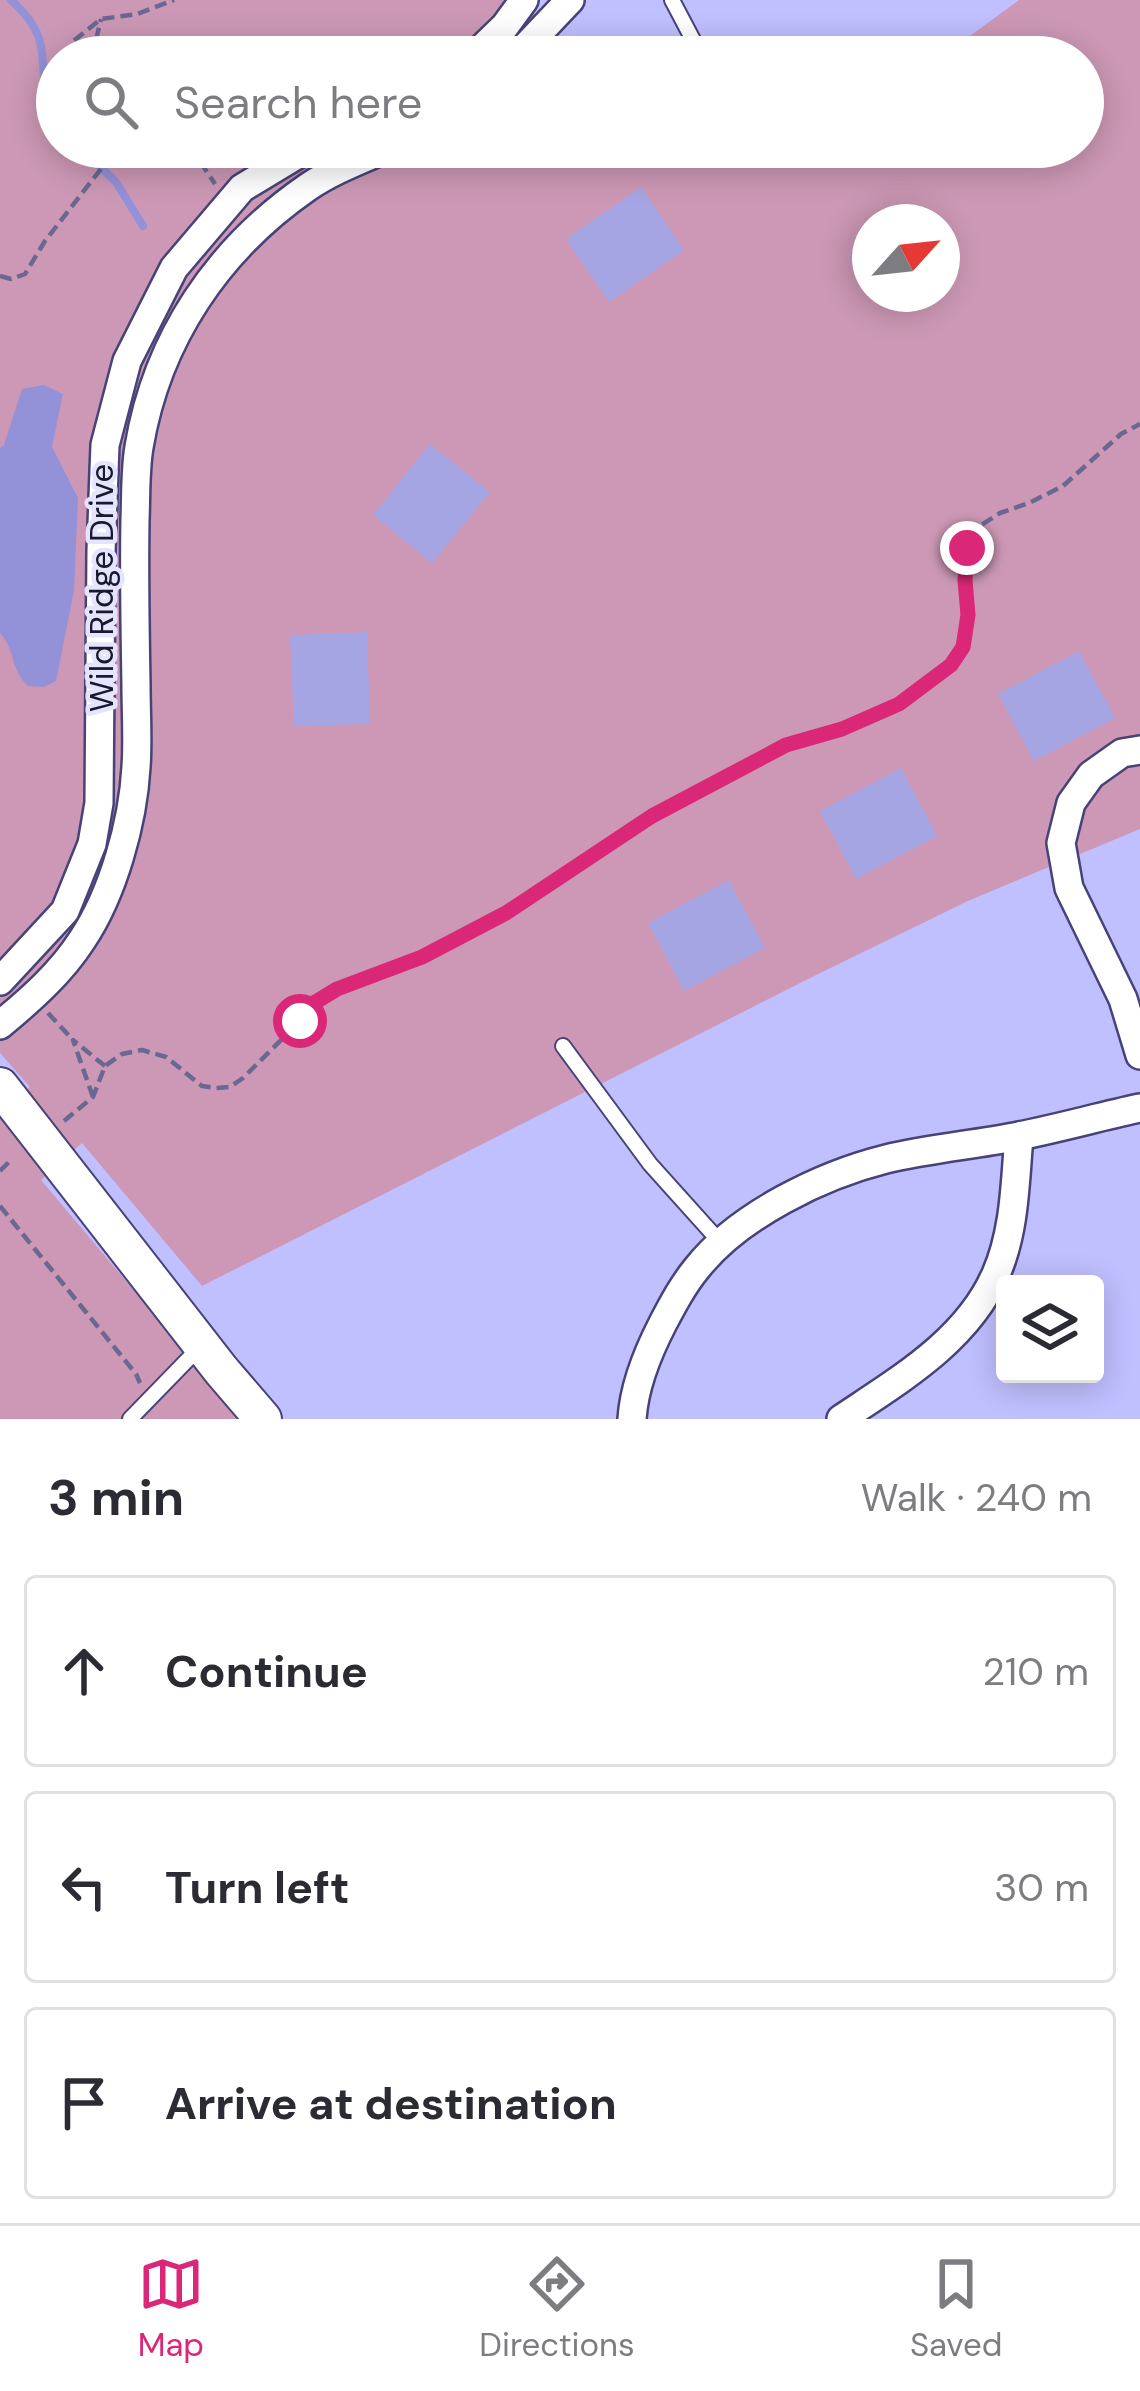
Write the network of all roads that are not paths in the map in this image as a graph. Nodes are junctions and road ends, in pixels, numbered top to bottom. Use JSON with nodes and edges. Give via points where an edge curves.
{"nodes":[{"id":1,"x":524,"y":0,"type":"edge"},
{"id":2,"x":570,"y":0,"type":"edge"},
{"id":3,"x":672,"y":0,"type":"edge"},
{"id":4,"x":505,"y":26,"type":"junction"},
{"id":5,"x":495,"y":36,"type":"edge"},
{"id":6,"x":512,"y":36,"type":"edge"},
{"id":7,"x":541,"y":36,"type":"edge"},
{"id":8,"x":691,"y":36,"type":"edge"},
{"id":9,"x":275,"y":168,"type":"edge"},
{"id":10,"x":347,"y":168,"type":"edge"},
{"id":11,"x":101,"y":551,"type":"junction"},
{"id":12,"x":134,"y":554,"type":"junction"},
{"id":13,"x":1140,"y":750,"type":"edge"},
{"id":14,"x":0,"y":981,"type":"edge"},
{"id":15,"x":0,"y":1025,"type":"edge"},
{"id":16,"x":562,"y":1046,"type":"dead end"},
{"id":17,"x":1140,"y":1055,"type":"edge"},
{"id":18,"x":0,"y":1086,"type":"edge"},
{"id":19,"x":1140,"y":1108,"type":"edge"},
{"id":20,"x":1018,"y":1136,"type":"junction"},
{"id":21,"x":721,"y":1243,"type":"junction"},
{"id":22,"x":202,"y":1345,"type":"junction"},
{"id":23,"x":130,"y":1419,"type":"edge"},
{"id":24,"x":262,"y":1419,"type":"edge"},
{"id":25,"x":632,"y":1419,"type":"edge"},
{"id":26,"x":841,"y":1419,"type":"edge"}],
"edges":[{"from":1,"to":4,"type":"street"},
{"from":2,"to":7,"type":"street"},
{"from":3,"to":8,"type":"lane"},
{"from":4,"to":5,"type":"street"},
{"from":4,"to":6,"type":"lane"},
{"from":9,"to":11,"type":"street","name":"Wild Ridge Drive","via":[[242,188],[174,268],[127,361],[105,445]]},
{"from":10,"to":12,"type":"street","name":"Wild Ridge Drive","via":[[249,232],[167,348],[138,451]]},
{"from":11,"to":12,"type":"street"},
{"from":11,"to":14,"type":"street","name":"Wild Ridge Drive","via":[[92,844],[65,911]]},
{"from":12,"to":15,"type":"street","name":"Wild Ridge Drive","via":[[136,766],[123,844],[83,940]]},
{"from":13,"to":17,"type":"street","via":[[1091,775],[1071,803],[1060,843],[1069,888],[1123,999]]},
{"from":16,"to":21,"type":"lane"},
{"from":18,"to":22,"type":"street"},
{"from":19,"to":20,"type":"street"},
{"from":20,"to":21,"type":"street","via":[[850,1170],[805,1188]]},
{"from":20,"to":26,"type":"street","via":[[1014,1205],[981,1302],[934,1354]]},
{"from":21,"to":25,"type":"street","via":[[677,1295]]},
{"from":22,"to":23,"type":"lane"},
{"from":22,"to":24,"type":"street"}]}
